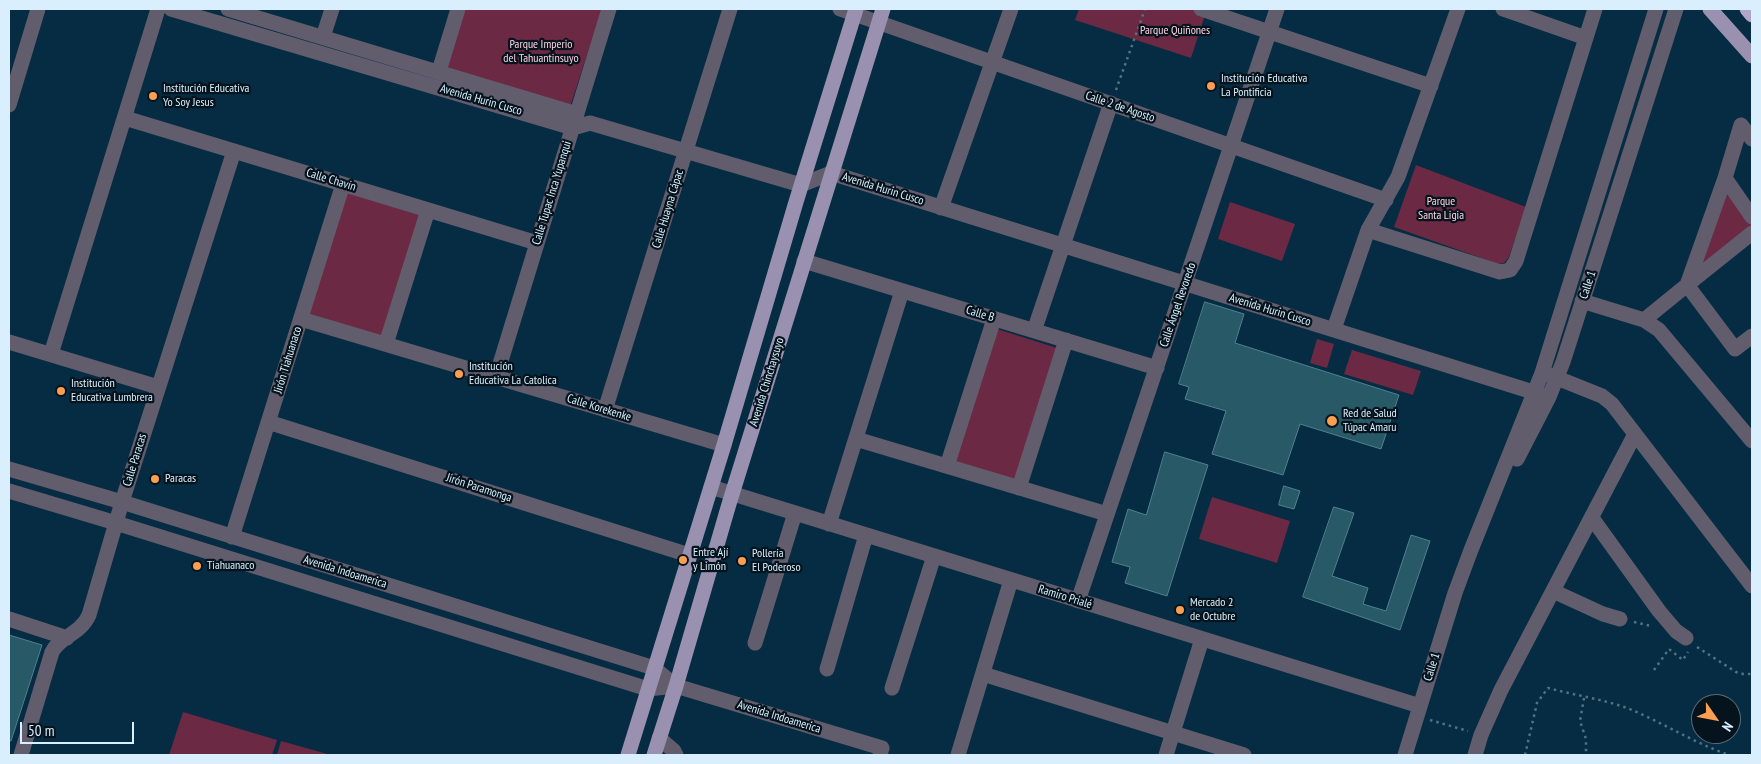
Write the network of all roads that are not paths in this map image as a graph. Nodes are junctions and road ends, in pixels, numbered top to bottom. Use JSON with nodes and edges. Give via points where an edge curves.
{"nodes":[{"id":1,"x":38,"y":9,"type":"edge"},
{"id":2,"x":158,"y":9,"type":"edge"},
{"id":3,"x":171,"y":9,"type":"edge"},
{"id":4,"x":228,"y":9,"type":"edge"},
{"id":5,"x":332,"y":9,"type":"edge"},
{"id":6,"x":458,"y":9,"type":"edge"},
{"id":7,"x":609,"y":9,"type":"edge"},
{"id":8,"x":730,"y":9,"type":"edge"},
{"id":9,"x":840,"y":9,"type":"edge"},
{"id":10,"x":1011,"y":9,"type":"edge"},
{"id":11,"x":1201,"y":9,"type":"edge"},
{"id":12,"x":1277,"y":9,"type":"edge"},
{"id":13,"x":1458,"y":9,"type":"edge"},
{"id":14,"x":1503,"y":9,"type":"edge"},
{"id":15,"x":1595,"y":9,"type":"edge"},
{"id":16,"x":1656,"y":9,"type":"edge"},
{"id":17,"x":1676,"y":9,"type":"edge"},
{"id":18,"x":1710,"y":9,"type":"edge"},
{"id":19,"x":1748,"y":9,"type":"edge"},
{"id":20,"x":855,"y":11,"type":"edge"},
{"id":21,"x":1752,"y":15,"type":"edge"},
{"id":22,"x":881,"y":16,"type":"edge"},
{"id":23,"x":1270,"y":31,"type":"junction"},
{"id":24,"x":323,"y":37,"type":"junction"},
{"id":25,"x":1586,"y":38,"type":"junction"},
{"id":26,"x":1752,"y":56,"type":"edge"},
{"id":27,"x":993,"y":62,"type":"junction"},
{"id":28,"x":439,"y":71,"type":"junction"},
{"id":29,"x":1431,"y":86,"type":"junction"},
{"id":30,"x":1111,"y":104,"type":"junction"},
{"id":31,"x":9,"y":105,"type":"edge"},
{"id":32,"x":124,"y":118,"type":"junction"},
{"id":33,"x":575,"y":121,"type":"junction"},
{"id":34,"x":1752,"y":139,"type":"edge"},
{"id":35,"x":1231,"y":146,"type":"junction"},
{"id":36,"x":234,"y":151,"type":"junction"},
{"id":37,"x":686,"y":152,"type":"junction"},
{"id":38,"x":831,"y":173,"type":"junction"},
{"id":39,"x":1725,"y":178,"type":"junction"},
{"id":40,"x":343,"y":184,"type":"junction"},
{"id":41,"x":801,"y":185,"type":"junction"},
{"id":42,"x":1386,"y":200,"type":"junction"},
{"id":43,"x":941,"y":208,"type":"junction"},
{"id":44,"x":428,"y":210,"type":"junction"},
{"id":45,"x":1752,"y":217,"type":"edge"},
{"id":46,"x":1368,"y":230,"type":"junction"},
{"id":47,"x":1752,"y":233,"type":"edge"},
{"id":48,"x":537,"y":243,"type":"junction"},
{"id":49,"x":1062,"y":245,"type":"junction"},
{"id":50,"x":804,"y":261,"type":"junction"},
{"id":51,"x":1185,"y":283,"type":"junction"},
{"id":52,"x":1687,"y":285,"type":"junction"},
{"id":53,"x":902,"y":291,"type":"junction"},
{"id":54,"x":1582,"y":301,"type":"junction"},
{"id":55,"x":994,"y":318,"type":"junction"},
{"id":56,"x":301,"y":319,"type":"junction"},
{"id":57,"x":1644,"y":320,"type":"junction"},
{"id":58,"x":1334,"y":330,"type":"junction"},
{"id":59,"x":1034,"y":331,"type":"junction"},
{"id":60,"x":1752,"y":336,"type":"edge"},
{"id":61,"x":1066,"y":340,"type":"junction"},
{"id":62,"x":9,"y":342,"type":"edge"},
{"id":63,"x":386,"y":344,"type":"junction"},
{"id":64,"x":51,"y":354,"type":"junction"},
{"id":65,"x":1156,"y":368,"type":"junction"},
{"id":66,"x":1542,"y":372,"type":"junction"},
{"id":67,"x":496,"y":377,"type":"junction"},
{"id":68,"x":1557,"y":378,"type":"junction"},
{"id":69,"x":158,"y":387,"type":"junction"},
{"id":70,"x":1542,"y":394,"type":"junction"},
{"id":71,"x":605,"y":410,"type":"junction"},
{"id":72,"x":268,"y":422,"type":"junction"},
{"id":73,"x":1635,"y":434,"type":"junction"},
{"id":74,"x":856,"y":438,"type":"junction"},
{"id":75,"x":1752,"y":440,"type":"edge"},
{"id":76,"x":724,"y":445,"type":"junction"},
{"id":77,"x":947,"y":466,"type":"junction"},
{"id":78,"x":9,"y":469,"type":"edge"},
{"id":79,"x":711,"y":487,"type":"junction"},
{"id":80,"x":1019,"y":488,"type":"junction"},
{"id":81,"x":9,"y":492,"type":"edge"},
{"id":82,"x":732,"y":494,"type":"junction"},
{"id":83,"x":122,"y":502,"type":"junction"},
{"id":84,"x":795,"y":513,"type":"junction"},
{"id":85,"x":1107,"y":514,"type":"junction"},
{"id":86,"x":1592,"y":518,"type":"junction"},
{"id":87,"x":116,"y":523,"type":"junction"},
{"id":88,"x":829,"y":524,"type":"junction"},
{"id":89,"x":866,"y":535,"type":"junction"},
{"id":90,"x":232,"y":536,"type":"junction"},
{"id":91,"x":689,"y":555,"type":"junction"},
{"id":92,"x":934,"y":556,"type":"junction"},
{"id":93,"x":1012,"y":580,"type":"junction"},
{"id":94,"x":1752,"y":586,"type":"edge"},
{"id":95,"x":1553,"y":591,"type":"junction"},
{"id":96,"x":1078,"y":601,"type":"junction"},
{"id":97,"x":9,"y":619,"type":"edge"},
{"id":98,"x":1620,"y":619,"type":"road end"},
{"id":99,"x":1681,"y":634,"type":"road end"},
{"id":100,"x":68,"y":638,"type":"junction"},
{"id":101,"x":1202,"y":639,"type":"junction"},
{"id":102,"x":755,"y":643,"type":"dead end"},
{"id":103,"x":654,"y":668,"type":"junction"},
{"id":104,"x":827,"y":669,"type":"dead end"},
{"id":105,"x":983,"y":674,"type":"junction"},
{"id":106,"x":676,"y":686,"type":"junction"},
{"id":107,"x":892,"y":688,"type":"dead end"},
{"id":108,"x":648,"y":689,"type":"junction"},
{"id":109,"x":1418,"y":711,"type":"junction"},
{"id":110,"x":1173,"y":733,"type":"junction"},
{"id":111,"x":659,"y":738,"type":"junction"},
{"id":112,"x":881,"y":752,"type":"edge"},
{"id":113,"x":21,"y":755,"type":"edge"},
{"id":114,"x":628,"y":755,"type":"edge"},
{"id":115,"x":654,"y":755,"type":"edge"},
{"id":116,"x":676,"y":755,"type":"edge"},
{"id":117,"x":958,"y":755,"type":"edge"},
{"id":118,"x":1166,"y":755,"type":"edge"},
{"id":119,"x":1244,"y":755,"type":"edge"},
{"id":120,"x":1405,"y":755,"type":"edge"},
{"id":121,"x":1475,"y":755,"type":"edge"}],
"edges":[{"from":1,"to":31,"type":"street"},
{"from":2,"to":32,"type":"street"},
{"from":3,"to":33,"type":"street","name":"Avenida Hurin Cusco"},
{"from":4,"to":24,"type":"street","name":"Avenida Hurin Cusco"},
{"from":5,"to":24,"type":"street"},
{"from":6,"to":28,"type":"street"},
{"from":7,"to":33,"type":"street","name":"Calle Tupac Inca Yupanqui"},
{"from":8,"to":37,"type":"street","name":"Calle Huayna Cápac"},
{"from":9,"to":20,"type":"street","name":"Calle 2 de Agosto"},
{"from":10,"to":27,"type":"street"},
{"from":11,"to":23,"type":"street"},
{"from":12,"to":23,"type":"street","name":"Calle Ángel Revoredo"},
{"from":13,"to":29,"type":"street"},
{"from":14,"to":25,"type":"street"},
{"from":15,"to":25,"type":"street"},
{"from":16,"to":66,"type":"street","name":"Calle 1"},
{"from":17,"to":54,"type":"street","name":"Calle 1"},
{"from":18,"to":26,"type":"main road"},
{"from":19,"to":21,"type":"highway"},
{"from":20,"to":22,"type":"street","name":"Calle 2 de Agosto"},
{"from":20,"to":41,"type":"main road","name":"Avenida Chinchaysuyo"},
{"from":22,"to":27,"type":"street","name":"Calle 2 de Agosto"},
{"from":22,"to":38,"type":"main road","name":"Avenida Chinchaysuyo"},
{"from":23,"to":29,"type":"street"},
{"from":23,"to":35,"type":"street","name":"Calle Ángel Revoredo"},
{"from":24,"to":28,"type":"street","name":"Avenida Hurin Cusco"},
{"from":25,"to":46,"type":"street","via":[[1516,261],[1510,270],[1500,272]]},
{"from":27,"to":30,"type":"street","name":"Calle 2 de Agosto"},
{"from":27,"to":43,"type":"street"},
{"from":28,"to":33,"type":"street","name":"Avenida Hurin Cusco"},
{"from":29,"to":42,"type":"street","via":[[1398,177]]},
{"from":30,"to":35,"type":"street","name":"Calle 2 de Agosto"},
{"from":30,"to":49,"type":"street"},
{"from":32,"to":36,"type":"street","name":"Calle Chavín"},
{"from":32,"to":64,"type":"street"},
{"from":33,"to":37,"type":"street","name":"Avenida Hurin Cusco"},
{"from":33,"to":48,"type":"street","name":"Calle Tupac Inca Yupanqui"},
{"from":34,"to":39,"type":"street","via":[[1741,125]]},
{"from":35,"to":42,"type":"street","name":"Calle 2 de Agosto"},
{"from":35,"to":51,"type":"street","name":"Calle Ángel Revoredo"},
{"from":36,"to":40,"type":"street","name":"Calle Chavín"},
{"from":36,"to":69,"type":"street","name":"Calle Paracas"},
{"from":37,"to":41,"type":"street","name":"Avenida Hurin Cusco"},
{"from":37,"to":71,"type":"street","name":"Calle Huayna Cápac"},
{"from":38,"to":41,"type":"street","name":"Avenida Hurin Cusco"},
{"from":38,"to":43,"type":"street","name":"Avenida Hurin Cusco"},
{"from":38,"to":50,"type":"main road","name":"Avenida Chinchaysuyo"},
{"from":39,"to":45,"type":"street"},
{"from":39,"to":52,"type":"street"},
{"from":40,"to":44,"type":"street","name":"Calle Chavín"},
{"from":40,"to":56,"type":"street","name":"Jirón Tiahuanaco"},
{"from":41,"to":76,"type":"main road","name":"Avenida Chinchaysuyo"},
{"from":42,"to":46,"type":"street"},
{"from":43,"to":49,"type":"street","name":"Avenida Hurin Cusco"},
{"from":44,"to":48,"type":"street","name":"Calle Chavín"},
{"from":44,"to":63,"type":"street"},
{"from":46,"to":58,"type":"street"},
{"from":47,"to":52,"type":"street"},
{"from":48,"to":67,"type":"street","name":"Calle Tupac Inca Yupanqui"},
{"from":49,"to":51,"type":"street","name":"Avenida Hurin Cusco"},
{"from":49,"to":59,"type":"street"},
{"from":50,"to":53,"type":"street","name":"Calle B"},
{"from":50,"to":82,"type":"main road","name":"Avenida Chinchaysuyo"},
{"from":51,"to":58,"type":"street","name":"Avenida Hurin Cusco"},
{"from":51,"to":65,"type":"street","name":"Calle Ángel Revoredo"},
{"from":52,"to":57,"type":"street"},
{"from":52,"to":60,"type":"street","via":[[1735,349]]},
{"from":53,"to":55,"type":"street","name":"Calle B"},
{"from":53,"to":74,"type":"street"},
{"from":54,"to":57,"type":"street"},
{"from":54,"to":68,"type":"street","name":"Calle 1"},
{"from":55,"to":59,"type":"street","name":"Calle B"},
{"from":55,"to":77,"type":"street"},
{"from":56,"to":63,"type":"street","name":"Calle Korekenke"},
{"from":56,"to":72,"type":"street","name":"Jirón Tiahuanaco"},
{"from":57,"to":75,"type":"street","via":[[1659,330]]},
{"from":58,"to":70,"type":"street","name":"Avenida Hurin Cusco"},
{"from":59,"to":61,"type":"street","name":"Calle B"},
{"from":61,"to":65,"type":"street","name":"Calle B"},
{"from":61,"to":80,"type":"street"},
{"from":62,"to":64,"type":"street"},
{"from":63,"to":67,"type":"street","name":"Calle Korekenke"},
{"from":64,"to":69,"type":"street"},
{"from":65,"to":85,"type":"street","name":"Calle Ángel Revoredo"},
{"from":66,"to":68,"type":"street"},
{"from":66,"to":70,"type":"street","name":"Calle 1"},
{"from":67,"to":71,"type":"street","name":"Calle Korekenke"},
{"from":68,"to":70,"type":"street","name":"Calle 1"},
{"from":68,"to":73,"type":"street","via":[[1602,396]]},
{"from":69,"to":83,"type":"street","name":"Calle Paracas"},
{"from":70,"to":109,"type":"street","name":"Calle 1","via":[[1471,550]]},
{"from":71,"to":76,"type":"street","name":"Calle Korekenke"},
{"from":72,"to":90,"type":"street","name":"Jirón Tiahuanaco"},
{"from":72,"to":91,"type":"street","name":"Jirón Paramonga"},
{"from":73,"to":86,"type":"street"},
{"from":73,"to":94,"type":"street"},
{"from":74,"to":77,"type":"street"},
{"from":74,"to":88,"type":"street"},
{"from":76,"to":79,"type":"main road","name":"Avenida Chinchaysuyo"},
{"from":77,"to":80,"type":"street"},
{"from":78,"to":83,"type":"street","name":"Avenida Indoamerica"},
{"from":79,"to":82,"type":"street","name":"Ramiro Prialé"},
{"from":79,"to":91,"type":"main road","name":"Avenida Chinchaysuyo"},
{"from":80,"to":85,"type":"street"},
{"from":81,"to":87,"type":"street","name":"Avenida Indoamerica"},
{"from":82,"to":84,"type":"street","name":"Ramiro Prialé"},
{"from":82,"to":106,"type":"main road","name":"Avenida Chinchaysuyo"},
{"from":83,"to":87,"type":"street","name":"Calle Paracas"},
{"from":83,"to":90,"type":"street","name":"Avenida Indoamerica"},
{"from":84,"to":88,"type":"street","name":"Ramiro Prialé"},
{"from":84,"to":102,"type":"street"},
{"from":85,"to":96,"type":"street","name":"Calle Ángel Revoredo"},
{"from":86,"to":95,"type":"street"},
{"from":86,"to":99,"type":"street","via":[[1659,611]]},
{"from":87,"to":100,"type":"street","name":"Calle Paracas","via":[[89,616]]},
{"from":87,"to":108,"type":"street","name":"Avenida Indoamerica"},
{"from":88,"to":89,"type":"street","name":"Ramiro Prialé"},
{"from":89,"to":92,"type":"street","name":"Ramiro Prialé"},
{"from":89,"to":104,"type":"street"},
{"from":90,"to":103,"type":"street","name":"Avenida Indoamerica"},
{"from":91,"to":103,"type":"main road","name":"Avenida Chinchaysuyo"},
{"from":92,"to":93,"type":"street","name":"Ramiro Prialé"},
{"from":92,"to":107,"type":"street"},
{"from":93,"to":96,"type":"street","name":"Ramiro Prialé"},
{"from":93,"to":105,"type":"street"},
{"from":95,"to":98,"type":"street"},
{"from":95,"to":121,"type":"street","via":[[1488,719]]},
{"from":96,"to":101,"type":"street","name":"Ramiro Prialé"},
{"from":97,"to":100,"type":"street"},
{"from":100,"to":113,"type":"street","name":"Calle Paracas","via":[[57,644],[52,652]]},
{"from":101,"to":109,"type":"street","name":"Ramiro Prialé"},
{"from":101,"to":110,"type":"street"},
{"from":103,"to":106,"type":"street","name":"Avenida Indoamerica"},
{"from":103,"to":108,"type":"main road","name":"Avenida Chinchaysuyo"},
{"from":105,"to":110,"type":"street"},
{"from":105,"to":117,"type":"street"},
{"from":106,"to":108,"type":"street","name":"Avenida Indoamerica"},
{"from":106,"to":111,"type":"main road","name":"Avenida Chinchaysuyo"},
{"from":106,"to":112,"type":"street","name":"Avenida Indoamerica"},
{"from":108,"to":114,"type":"main road","name":"Avenida Chinchaysuyo"},
{"from":109,"to":120,"type":"street","name":"Calle 1"},
{"from":110,"to":118,"type":"street"},
{"from":110,"to":119,"type":"street"},
{"from":111,"to":115,"type":"main road","name":"Avenida Chinchaysuyo"},
{"from":111,"to":116,"type":"street"}]}
